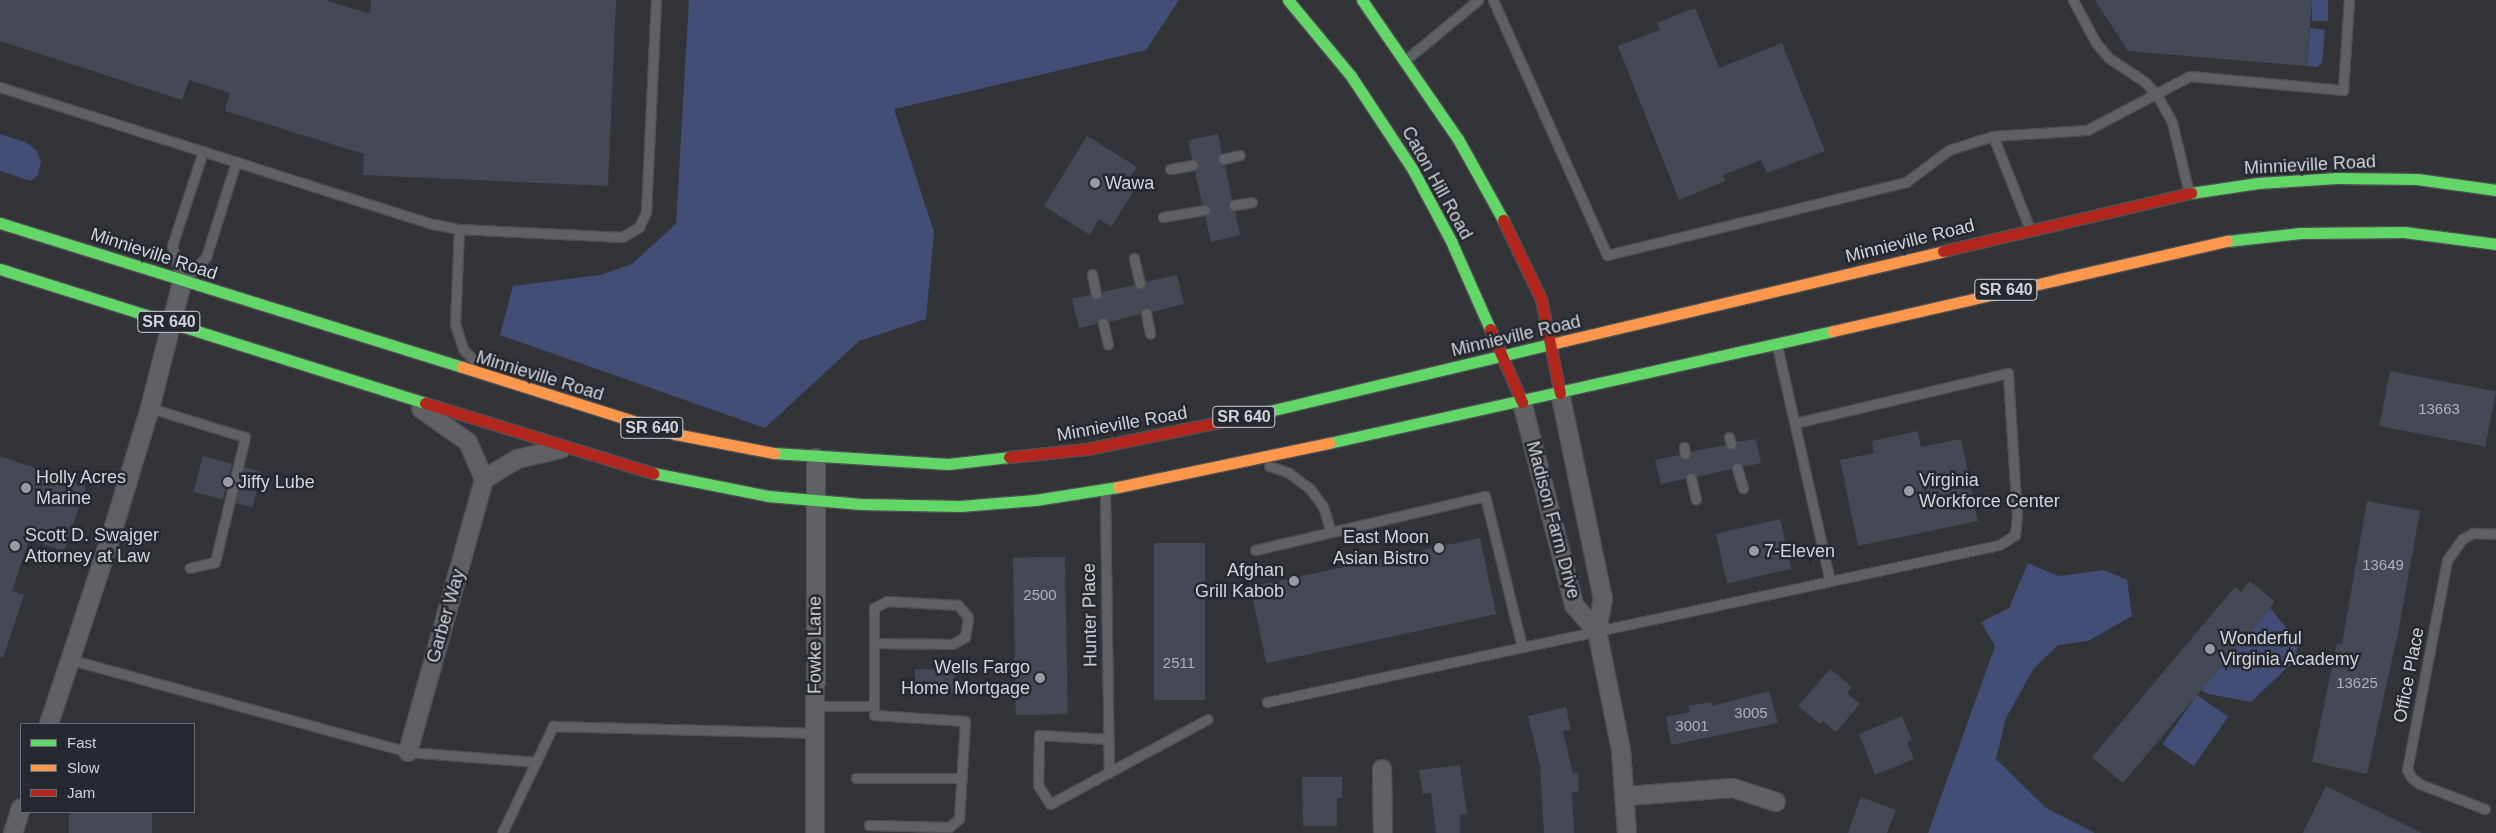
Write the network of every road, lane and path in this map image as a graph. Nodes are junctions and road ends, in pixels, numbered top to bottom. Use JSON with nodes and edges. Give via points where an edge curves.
{"nodes":[{"id":1,"x":656,"y":0,"type":"edge"},
{"id":2,"x":1288,"y":0,"type":"edge"},
{"id":3,"x":1362,"y":0,"type":"edge"},
{"id":4,"x":1478,"y":0,"type":"edge"},
{"id":5,"x":1493,"y":0,"type":"edge"},
{"id":6,"x":2073,"y":0,"type":"edge"},
{"id":7,"x":2349,"y":0,"type":"edge"},
{"id":8,"x":1406,"y":60,"type":"junction"},
{"id":9,"x":0,"y":87,"type":"edge"},
{"id":10,"x":2157,"y":95,"type":"junction"},
{"id":11,"x":1993,"y":136,"type":"junction"},
{"id":12,"x":203,"y":151,"type":"junction"},
{"id":13,"x":1240,"y":155,"type":"dead end"},
{"id":14,"x":1224,"y":159,"type":"dead end"},
{"id":15,"x":236,"y":162,"type":"junction"},
{"id":16,"x":1193,"y":164,"type":"dead end"},
{"id":17,"x":1170,"y":169,"type":"dead end"},
{"id":18,"x":2496,"y":190,"type":"edge"},
{"id":19,"x":2188,"y":193,"type":"junction"},
{"id":20,"x":1252,"y":202,"type":"dead end"},
{"id":21,"x":1234,"y":205,"type":"dead end"},
{"id":22,"x":1204,"y":210,"type":"dead end"},
{"id":23,"x":1163,"y":217,"type":"dead end"},
{"id":24,"x":0,"y":223,"type":"edge"},
{"id":25,"x":459,"y":229,"type":"junction"},
{"id":26,"x":2030,"y":229,"type":"junction"},
{"id":27,"x":2496,"y":244,"type":"edge"},
{"id":28,"x":1134,"y":258,"type":"dead end"},
{"id":29,"x":0,"y":269,"type":"edge"},
{"id":30,"x":1092,"y":274,"type":"dead end"},
{"id":31,"x":182,"y":282,"type":"junction"},
{"id":32,"x":1140,"y":284,"type":"dead end"},
{"id":33,"x":1096,"y":294,"type":"dead end"},
{"id":34,"x":1146,"y":313,"type":"dead end"},
{"id":35,"x":171,"y":323,"type":"junction"},
{"id":36,"x":1103,"y":323,"type":"dead end"},
{"id":37,"x":1150,"y":334,"type":"dead end"},
{"id":38,"x":1776,"y":343,"type":"junction"},
{"id":39,"x":1108,"y":344,"type":"dead end"},
{"id":40,"x":1551,"y":347,"type":"junction"},
{"id":41,"x":1505,"y":357,"type":"junction"},
{"id":42,"x":493,"y":380,"type":"junction"},
{"id":43,"x":1560,"y":392,"type":"junction"},
{"id":44,"x":401,"y":396,"type":"junction"},
{"id":45,"x":1522,"y":402,"type":"junction"},
{"id":46,"x":150,"y":408,"type":"junction"},
{"id":47,"x":1794,"y":423,"type":"junction"},
{"id":48,"x":567,"y":448,"type":"junction"},
{"id":49,"x":816,"y":458,"type":"junction"},
{"id":50,"x":1226,"y":465,"type":"junction"},
{"id":51,"x":1738,"y":468,"type":"dead end"},
{"id":52,"x":1691,"y":478,"type":"dead end"},
{"id":53,"x":484,"y":479,"type":"junction"},
{"id":54,"x":1743,"y":488,"type":"dead end"},
{"id":55,"x":1105,"y":490,"type":"junction"},
{"id":56,"x":1696,"y":499,"type":"dead end"},
{"id":57,"x":816,"y":500,"type":"junction"},
{"id":58,"x":1331,"y":532,"type":"junction"},
{"id":59,"x":2496,"y":534,"type":"edge"},
{"id":60,"x":1255,"y":550,"type":"dead end"},
{"id":61,"x":190,"y":568,"type":"dead end"},
{"id":62,"x":1830,"y":581,"type":"junction"},
{"id":63,"x":1596,"y":631,"type":"junction"},
{"id":64,"x":874,"y":642,"type":"junction"},
{"id":65,"x":1522,"y":647,"type":"junction"},
{"id":66,"x":72,"y":660,"type":"junction"},
{"id":67,"x":1267,"y":702,"type":"dead end"},
{"id":68,"x":815,"y":706,"type":"junction"},
{"id":69,"x":874,"y":706,"type":"junction"},
{"id":70,"x":1208,"y":719,"type":"dead end"},
{"id":71,"x":49,"y":723,"type":"edge"},
{"id":72,"x":815,"y":733,"type":"junction"},
{"id":73,"x":1108,"y":739,"type":"junction"},
{"id":74,"x":408,"y":752,"type":"junction"},
{"id":75,"x":537,"y":762,"type":"junction"},
{"id":76,"x":1382,"y":769,"type":"dead end"},
{"id":77,"x":1109,"y":773,"type":"junction"},
{"id":78,"x":856,"y":778,"type":"dead end"},
{"id":79,"x":962,"y":778,"type":"junction"},
{"id":80,"x":1626,"y":796,"type":"junction"},
{"id":81,"x":1776,"y":802,"type":"dead end"},
{"id":82,"x":2485,"y":809,"type":"dead end"},
{"id":83,"x":20,"y":811,"type":"edge"},
{"id":84,"x":869,"y":825,"type":"dead end"},
{"id":85,"x":13,"y":833,"type":"edge"},
{"id":86,"x":502,"y":833,"type":"edge"},
{"id":87,"x":815,"y":833,"type":"edge"},
{"id":88,"x":1383,"y":833,"type":"edge"},
{"id":89,"x":1627,"y":833,"type":"edge"}],
"edges":[{"from":1,"to":25,"type":"lane","via":[[648,197],[645,216],[638,227],[626,236],[615,237]]},
{"from":2,"to":41,"type":"main road","name":"Caton Hill Road","via":[[1351,76],[1413,170],[1451,241]]},
{"from":3,"to":8,"type":"main road","name":"Caton Hill Road"},
{"from":4,"to":8,"type":"lane"},
{"from":5,"to":11,"type":"lane","via":[[1607,255],[1906,182],[1949,150]]},
{"from":6,"to":10,"type":"lane","via":[[2096,43],[2109,58]]},
{"from":7,"to":10,"type":"lane","via":[[2343,90],[2190,76]]},
{"from":8,"to":40,"type":"main road","name":"Caton Hill Road","via":[[1458,139],[1498,212],[1541,299]]},
{"from":9,"to":12,"type":"lane"},
{"from":10,"to":11,"type":"lane","via":[[2087,130]]},
{"from":10,"to":19,"type":"lane","via":[[2172,122]]},
{"from":11,"to":26,"type":"lane"},
{"from":12,"to":15,"type":"lane"},
{"from":12,"to":31,"type":"lane","via":[[172,246]]},
{"from":13,"to":14,"type":"lane"},
{"from":15,"to":25,"type":"lane"},
{"from":15,"to":31,"type":"lane","via":[[206,257]]},
{"from":16,"to":17,"type":"lane"},
{"from":18,"to":19,"type":"main road","name":"Minnieville Road","number":"SR 640","via":[[2417,179],[2338,178],[2258,183]]},
{"from":19,"to":26,"type":"main road","name":"Minnieville Road","number":"SR 640"},
{"from":20,"to":21,"type":"lane"},
{"from":22,"to":23,"type":"lane"},
{"from":24,"to":31,"type":"main road","name":"Minnieville Road","number":"SR 640"},
{"from":25,"to":42,"type":"lane","via":[[454,313],[456,334],[463,349]]},
{"from":26,"to":40,"type":"main road","name":"Minnieville Road","number":"SR 640"},
{"from":27,"to":38,"type":"main road","number":"SR 640","via":[[2396,232],[2246,237]]},
{"from":28,"to":32,"type":"lane"},
{"from":29,"to":35,"type":"main road","number":"SR 640"},
{"from":30,"to":33,"type":"lane"},
{"from":31,"to":35,"type":"street"},
{"from":31,"to":42,"type":"main road","name":"Minnieville Road","number":"SR 640"},
{"from":34,"to":37,"type":"lane"},
{"from":35,"to":44,"type":"main road","number":"SR 640"},
{"from":35,"to":46,"type":"street"},
{"from":36,"to":39,"type":"lane"},
{"from":38,"to":43,"type":"main road","number":"SR 640"},
{"from":38,"to":47,"type":"lane"},
{"from":40,"to":41,"type":"main road","name":"Minnieville Road","number":"SR 640"},
{"from":40,"to":43,"type":"main road","name":"Caton Hill Road"},
{"from":41,"to":45,"type":"main road","name":"Caton Hill Road"},
{"from":41,"to":49,"type":"main road","name":"Minnieville Road","number":"SR 640","via":[[1206,426],[1087,449],[948,464]]},
{"from":42,"to":49,"type":"main road","name":"Minnieville Road","number":"SR 640","via":[[674,434]]},
{"from":43,"to":45,"type":"main road","number":"SR 640"},
{"from":43,"to":63,"type":"street","name":"Madison Farm Drive","via":[[1603,598]]},
{"from":44,"to":48,"type":"main road","number":"SR 640"},
{"from":44,"to":53,"type":"street","via":[[463,437],[476,455]]},
{"from":45,"to":50,"type":"main road","number":"SR 640"},
{"from":45,"to":63,"type":"street","name":"Madison Farm Drive","via":[[1574,605]]},
{"from":46,"to":61,"type":"lane","via":[[245,437],[215,562]]},
{"from":46,"to":66,"type":"street"},
{"from":47,"to":62,"type":"lane"},
{"from":47,"to":62,"type":"lane","via":[[2008,373],[2018,517],[2012,540]]},
{"from":48,"to":53,"type":"street","via":[[517,459]]},
{"from":48,"to":57,"type":"main road","number":"SR 640","via":[[707,486]]},
{"from":49,"to":57,"type":"street","name":"Fowke Lane"},
{"from":50,"to":55,"type":"main road","number":"SR 640"},
{"from":50,"to":58,"type":"lane","via":[[1246,462],[1289,473],[1319,499]]},
{"from":51,"to":54,"type":"lane"},
{"from":52,"to":56,"type":"lane"},
{"from":53,"to":74,"type":"street","name":"Garber Way"},
{"from":55,"to":57,"type":"main road","number":"SR 640","via":[[960,506]]},
{"from":55,"to":73,"type":"lane","name":"Hunter Place"},
{"from":57,"to":68,"type":"street","name":"Fowke Lane"},
{"from":58,"to":60,"type":"lane"},
{"from":58,"to":65,"type":"lane","via":[[1485,496]]},
{"from":59,"to":82,"type":"lane","name":"Office Place","via":[[2473,533],[2462,539],[2447,560],[2407,770],[2420,784]]},
{"from":62,"to":63,"type":"lane"},
{"from":63,"to":65,"type":"lane"},
{"from":63,"to":80,"type":"street","name":"Madison Farm Drive","via":[[1621,750]]},
{"from":64,"to":64,"type":"lane","via":[[874,608],[887,601],[958,605],[968,617],[965,637],[952,644]]},
{"from":64,"to":69,"type":"lane"},
{"from":65,"to":67,"type":"lane"},
{"from":66,"to":71,"type":"street"},
{"from":66,"to":74,"type":"lane"},
{"from":68,"to":69,"type":"lane"},
{"from":68,"to":72,"type":"street","name":"Fowke Lane"},
{"from":69,"to":79,"type":"lane","via":[[874,715],[966,721]]},
{"from":70,"to":77,"type":"lane"},
{"from":72,"to":75,"type":"lane","via":[[553,726]]},
{"from":72,"to":87,"type":"street","name":"Fowke Lane"},
{"from":73,"to":77,"type":"lane","name":"Hunter Place"},
{"from":73,"to":77,"type":"lane","via":[[1039,736],[1038,785],[1050,804]]},
{"from":74,"to":75,"type":"lane"},
{"from":75,"to":86,"type":"lane"},
{"from":76,"to":88,"type":"street"},
{"from":78,"to":79,"type":"lane"},
{"from":79,"to":84,"type":"lane","via":[[959,819],[949,827]]},
{"from":80,"to":81,"type":"street","via":[[1733,788]]},
{"from":80,"to":89,"type":"street","name":"Madison Farm Drive"},
{"from":83,"to":85,"type":"street"}]}
